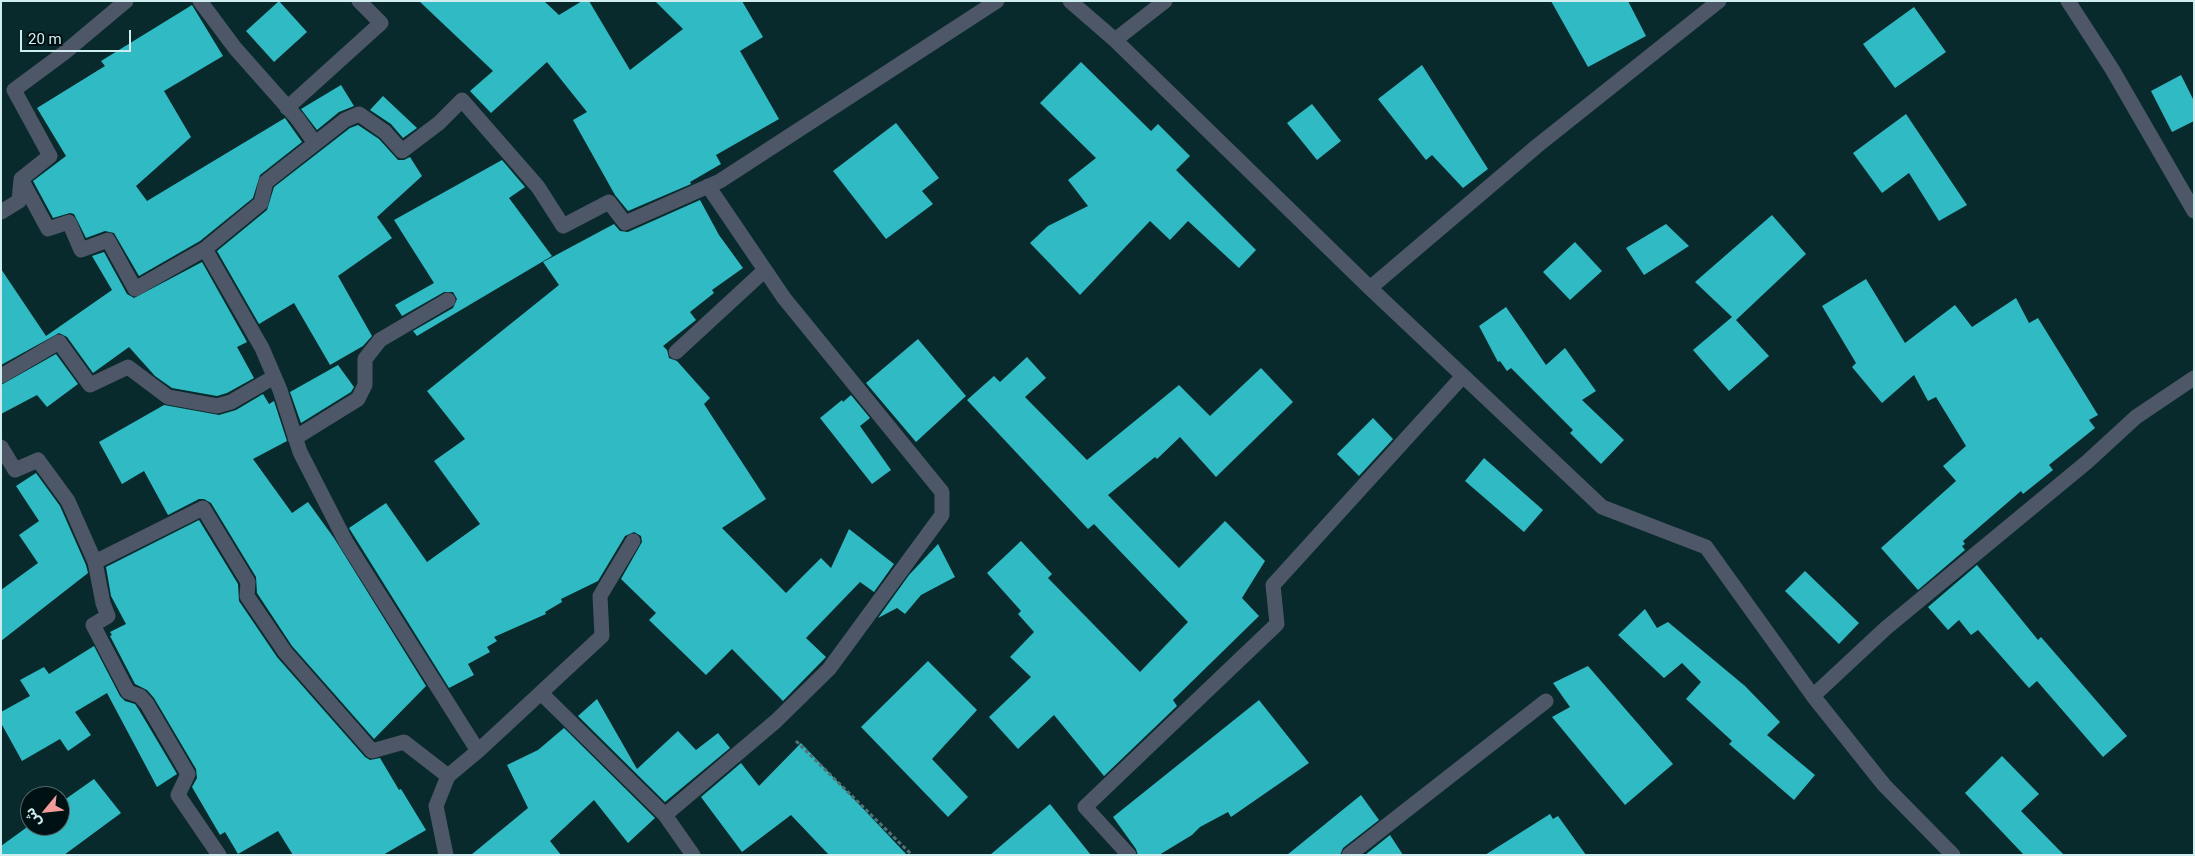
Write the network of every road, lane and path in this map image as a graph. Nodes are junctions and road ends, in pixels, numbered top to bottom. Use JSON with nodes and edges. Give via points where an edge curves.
{"nodes":[{"id":1,"x":126,"y":1,"type":"edge"},
{"id":2,"x":200,"y":1,"type":"edge"},
{"id":3,"x":359,"y":1,"type":"edge"},
{"id":4,"x":997,"y":1,"type":"edge"},
{"id":5,"x":1070,"y":1,"type":"edge"},
{"id":6,"x":1165,"y":1,"type":"edge"},
{"id":7,"x":1719,"y":1,"type":"edge"},
{"id":8,"x":2068,"y":1,"type":"edge"},
{"id":9,"x":1115,"y":40,"type":"junction"},
{"id":10,"x":288,"y":108,"type":"junction"},
{"id":11,"x":316,"y":143,"type":"junction"},
{"id":12,"x":21,"y":179,"type":"junction"},
{"id":13,"x":708,"y":186,"type":"junction"},
{"id":14,"x":2194,"y":211,"type":"edge"},
{"id":15,"x":1,"y":212,"type":"edge"},
{"id":16,"x":205,"y":249,"type":"junction"},
{"id":17,"x":765,"y":270,"type":"junction"},
{"id":18,"x":1370,"y":288,"type":"junction"},
{"id":19,"x":448,"y":300,"type":"dead end"},
{"id":20,"x":676,"y":352,"type":"dead end"},
{"id":21,"x":1,"y":376,"type":"edge"},
{"id":22,"x":1463,"y":376,"type":"junction"},
{"id":23,"x":274,"y":377,"type":"junction"},
{"id":24,"x":2194,"y":378,"type":"edge"},
{"id":25,"x":295,"y":438,"type":"junction"},
{"id":26,"x":1,"y":447,"type":"edge"},
{"id":27,"x":633,"y":541,"type":"dead end"},
{"id":28,"x":95,"y":562,"type":"junction"},
{"id":29,"x":541,"y":693,"type":"junction"},
{"id":30,"x":1813,"y":696,"type":"junction"},
{"id":31,"x":1546,"y":701,"type":"dead end"},
{"id":32,"x":776,"y":721,"type":"junction"},
{"id":33,"x":478,"y":751,"type":"junction"},
{"id":34,"x":448,"y":776,"type":"junction"},
{"id":35,"x":665,"y":814,"type":"junction"},
{"id":36,"x":218,"y":855,"type":"edge"},
{"id":37,"x":446,"y":855,"type":"edge"},
{"id":38,"x":693,"y":855,"type":"edge"},
{"id":39,"x":912,"y":855,"type":"edge"},
{"id":40,"x":1129,"y":855,"type":"edge"},
{"id":41,"x":1349,"y":855,"type":"edge"},
{"id":42,"x":1952,"y":855,"type":"edge"}],
"edges":[{"from":1,"to":12,"type":"street","via":[[14,90],[50,156]]},
{"from":2,"to":10,"type":"street","via":[[235,48]]},
{"from":3,"to":10,"type":"street","via":[[381,23]]},
{"from":4,"to":13,"type":"street"},
{"from":5,"to":9,"type":"street"},
{"from":6,"to":9,"type":"street"},
{"from":7,"to":18,"type":"street","via":[[1537,146]]},
{"from":8,"to":14,"type":"street","via":[[2112,69]]},
{"from":9,"to":18,"type":"street"},
{"from":10,"to":11,"type":"street"},
{"from":11,"to":13,"type":"street","via":[[345,120],[359,114],[384,132],[402,151],[439,123],[462,100],[538,187],[563,226],[609,202],[625,223]]},
{"from":11,"to":16,"type":"street","via":[[266,182],[261,203]]},
{"from":12,"to":15,"type":"street","via":[[18,201]]},
{"from":12,"to":16,"type":"street","via":[[48,229],[69,222],[81,250],[108,240],[135,289]]},
{"from":13,"to":17,"type":"street"},
{"from":16,"to":23,"type":"street","via":[[258,341]]},
{"from":17,"to":20,"type":"street"},
{"from":17,"to":32,"type":"street","via":[[784,298],[942,492],[942,515],[829,669]]},
{"from":18,"to":22,"type":"street"},
{"from":19,"to":25,"type":"street","via":[[380,340],[365,359],[365,385],[358,399]]},
{"from":21,"to":23,"type":"street","via":[[59,342],[90,385],[128,367],[168,397],[218,406]]},
{"from":22,"to":30,"type":"street","via":[[1602,507],[1706,547]]},
{"from":22,"to":40,"type":"street","via":[[1273,585],[1277,624],[1085,808]]},
{"from":23,"to":25,"type":"street"},
{"from":24,"to":30,"type":"street","via":[[2136,417],[2087,462],[1886,628]]},
{"from":25,"to":33,"type":"street","via":[[346,542]]},
{"from":26,"to":28,"type":"street","via":[[15,470],[38,460],[68,500]]},
{"from":27,"to":29,"type":"street","via":[[600,596],[602,636]]},
{"from":28,"to":34,"type":"street","via":[[203,508],[248,582],[247,596],[285,652],[372,751],[404,742]]},
{"from":28,"to":36,"type":"street","via":[[102,603],[108,616],[93,625],[128,692],[140,696],[147,704],[188,774],[178,795]]},
{"from":29,"to":33,"type":"street"},
{"from":29,"to":35,"type":"street"},
{"from":30,"to":42,"type":"street","via":[[1884,786]]},
{"from":31,"to":41,"type":"street"},
{"from":32,"to":35,"type":"street"},
{"from":32,"to":39,"type":"path"},
{"from":33,"to":34,"type":"street"},
{"from":34,"to":37,"type":"street","via":[[436,806]]},
{"from":35,"to":38,"type":"street"}]}
